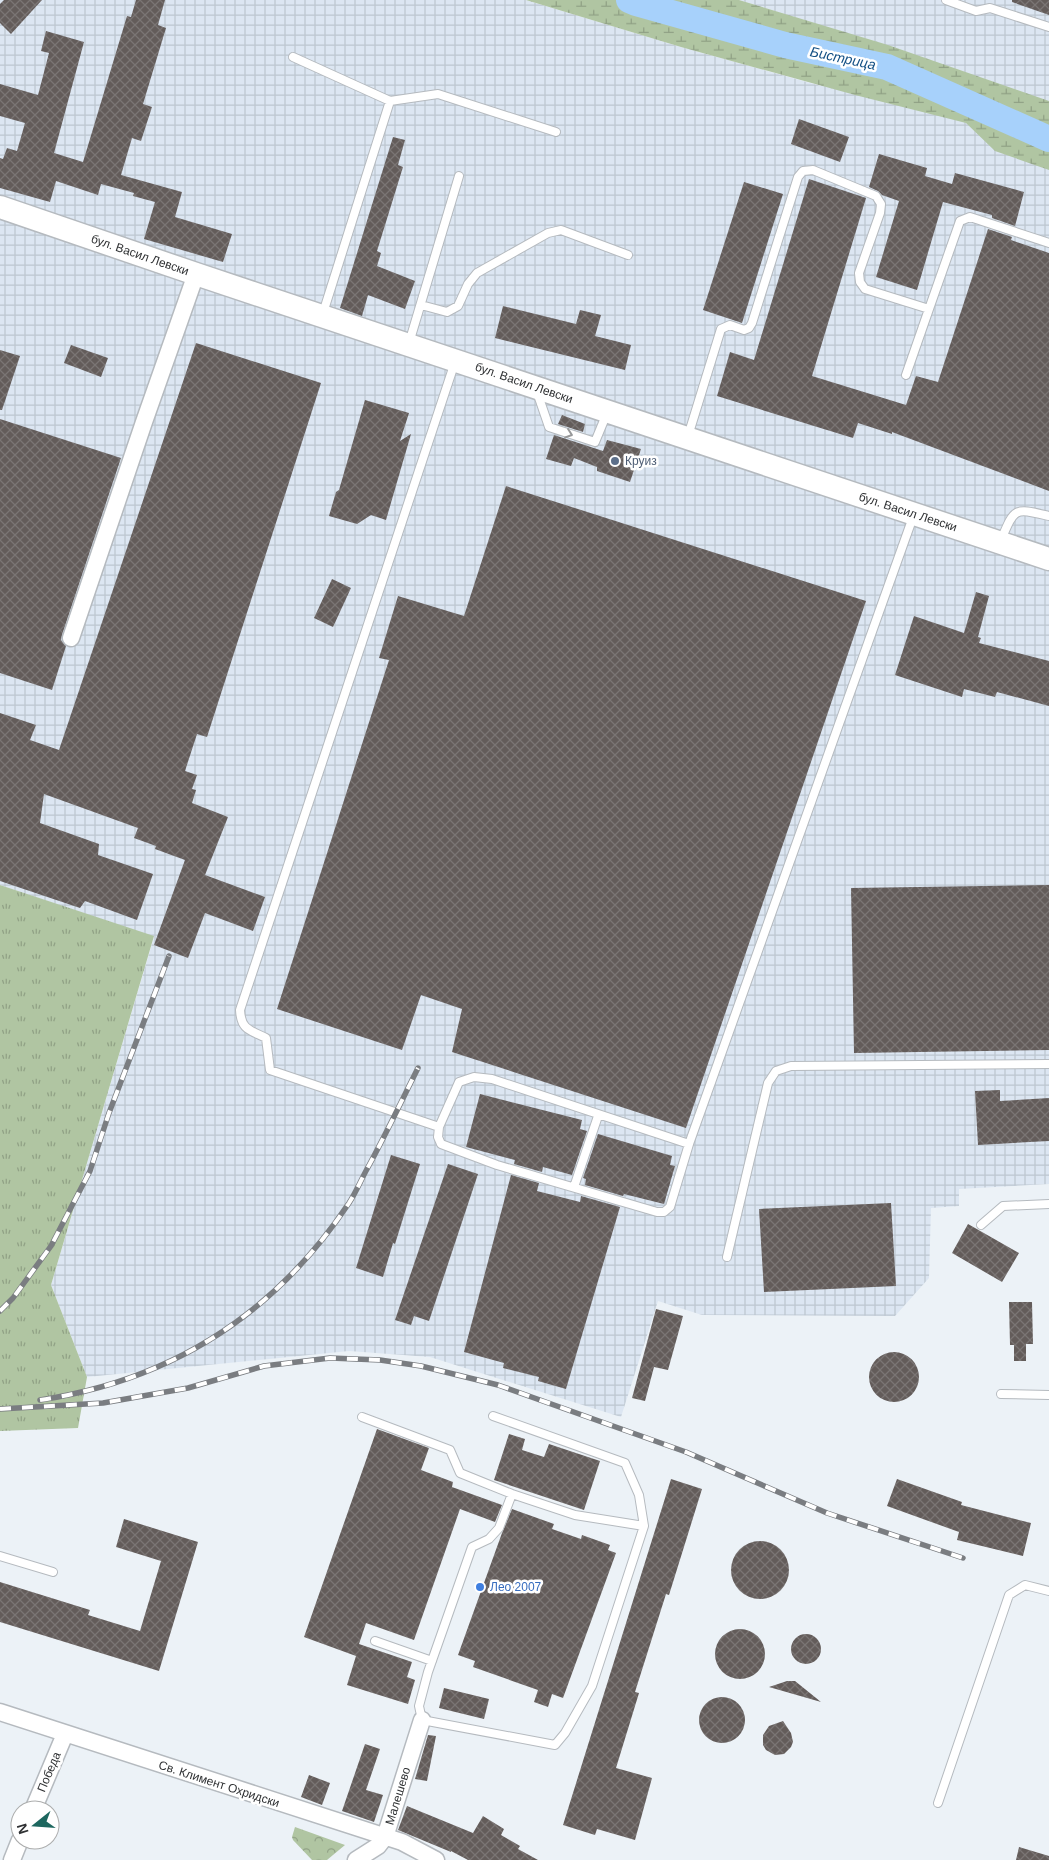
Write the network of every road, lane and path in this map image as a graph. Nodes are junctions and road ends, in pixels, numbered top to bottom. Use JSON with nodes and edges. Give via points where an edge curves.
{"nodes":[{"id":1,"x":946,"y":0,"type":"edge"},
{"id":2,"x":1049,"y":27,"type":"edge"},
{"id":3,"x":293,"y":57,"type":"dead end"},
{"id":4,"x":390,"y":101,"type":"junction"},
{"id":5,"x":556,"y":132,"type":"dead end"},
{"id":6,"x":459,"y":176,"type":"dead end"},
{"id":7,"x":0,"y":207,"type":"edge"},
{"id":8,"x":1049,"y":243,"type":"edge"},
{"id":9,"x":628,"y":255,"type":"dead end"},
{"id":10,"x":196,"y":274,"type":"junction"},
{"id":11,"x":421,"y":305,"type":"junction"},
{"id":12,"x":929,"y":308,"type":"junction"},
{"id":13,"x":322,"y":316,"type":"junction"},
{"id":14,"x":409,"y":345,"type":"junction"},
{"id":15,"x":455,"y":360,"type":"junction"},
{"id":16,"x":906,"y":375,"type":"dead end"},
{"id":17,"x":536,"y":387,"type":"junction"},
{"id":18,"x":608,"y":412,"type":"junction"},
{"id":19,"x":688,"y":438,"type":"junction"},
{"id":20,"x":914,"y":514,"type":"junction"},
{"id":21,"x":1049,"y":516,"type":"edge"},
{"id":22,"x":1000,"y":542,"type":"junction"},
{"id":23,"x":1049,"y":558,"type":"edge"},
{"id":24,"x":71,"y":638,"type":"dead end"},
{"id":25,"x":1049,"y":1064,"type":"edge"},
{"id":26,"x":598,"y":1116,"type":"junction"},
{"id":27,"x":439,"y":1127,"type":"junction"},
{"id":28,"x":689,"y":1144,"type":"junction"},
{"id":29,"x":574,"y":1187,"type":"junction"},
{"id":30,"x":1049,"y":1204,"type":"edge"},
{"id":31,"x":981,"y":1225,"type":"dead end"},
{"id":32,"x":727,"y":1257,"type":"dead end"},
{"id":33,"x":1001,"y":1394,"type":"dead end"},
{"id":34,"x":1049,"y":1395,"type":"edge"},
{"id":35,"x":493,"y":1416,"type":"dead end"},
{"id":36,"x":362,"y":1417,"type":"dead end"},
{"id":37,"x":512,"y":1494,"type":"junction"},
{"id":38,"x":644,"y":1526,"type":"junction"},
{"id":39,"x":0,"y":1556,"type":"edge"},
{"id":40,"x":53,"y":1572,"type":"dead end"},
{"id":41,"x":1049,"y":1591,"type":"edge"},
{"id":42,"x":375,"y":1641,"type":"dead end"},
{"id":43,"x":432,"y":1661,"type":"junction"},
{"id":44,"x":0,"y":1712,"type":"edge"},
{"id":45,"x":422,"y":1720,"type":"junction"},
{"id":46,"x":65,"y":1734,"type":"junction"},
{"id":47,"x":37,"y":1800,"type":"edge"},
{"id":48,"x":938,"y":1803,"type":"dead end"},
{"id":49,"x":385,"y":1837,"type":"junction"},
{"id":50,"x":356,"y":1860,"type":"edge"},
{"id":51,"x":436,"y":1860,"type":"edge"}],
"edges":[{"from":1,"to":2,"type":"lane","via":[[976,11],[990,8]]},
{"from":3,"to":4,"type":"lane"},
{"from":4,"to":5,"type":"lane","via":[[438,94]]},
{"from":4,"to":13,"type":"lane"},
{"from":6,"to":11,"type":"lane"},
{"from":7,"to":10,"type":"street","name":"бул. Васил Левски"},
{"from":8,"to":12,"type":"lane","via":[[970,217],[960,220]]},
{"from":9,"to":11,"type":"lane","via":[[561,230],[548,233],[478,273],[468,284],[458,306],[447,312]]},
{"from":10,"to":13,"type":"street","name":"бул. Васил Левски"},
{"from":10,"to":24,"type":"street"},
{"from":11,"to":14,"type":"lane"},
{"from":12,"to":16,"type":"lane"},
{"from":12,"to":19,"type":"lane","via":[[865,289],[860,282],[859,273],[880,213],[881,204],[876,196],[813,170],[803,171],[798,177],[752,323],[744,330],[730,325],[721,330]]},
{"from":13,"to":14,"type":"street","name":"бул. Васил Левски"},
{"from":14,"to":15,"type":"street","name":"бул. Васил Левски"},
{"from":15,"to":17,"type":"street","name":"бул. Васил Левски"},
{"from":15,"to":27,"type":"lane","via":[[240,1010],[245,1028],[266,1038],[270,1070]]},
{"from":17,"to":18,"type":"street","name":"бул. Васил Левски"},
{"from":17,"to":18,"type":"lane","one_way":true,"via":[[550,427],[595,442]]},
{"from":18,"to":19,"type":"street","name":"бул. Васил Левски"},
{"from":19,"to":20,"type":"street","name":"бул. Васил Левски"},
{"from":20,"to":22,"type":"street","name":"бул. Васил Левски"},
{"from":20,"to":28,"type":"lane"},
{"from":21,"to":22,"type":"lane","via":[[1018,511],[1012,516]]},
{"from":22,"to":23,"type":"street","name":"бул. Васил Левски"},
{"from":25,"to":32,"type":"lane","via":[[791,1066],[776,1071],[768,1083]]},
{"from":26,"to":27,"type":"lane","via":[[492,1079],[474,1077],[459,1082]]},
{"from":26,"to":28,"type":"lane"},
{"from":26,"to":29,"type":"lane"},
{"from":27,"to":29,"type":"lane","via":[[441,1144],[497,1165]]},
{"from":28,"to":29,"type":"lane","via":[[670,1207],[664,1212],[633,1206]]},
{"from":30,"to":31,"type":"lane","via":[[1002,1206]]},
{"from":33,"to":34,"type":"lane"},
{"from":35,"to":38,"type":"lane","via":[[625,1463],[639,1495]]},
{"from":36,"to":37,"type":"lane","via":[[450,1450],[460,1473]]},
{"from":37,"to":38,"type":"lane","via":[[575,1514]]},
{"from":37,"to":43,"type":"lane","via":[[499,1528],[489,1539],[472,1547]]},
{"from":38,"to":45,"type":"lane","via":[[592,1686],[555,1745]]},
{"from":39,"to":40,"type":"lane"},
{"from":41,"to":48,"type":"lane","via":[[1025,1585],[1009,1595]]},
{"from":42,"to":43,"type":"lane"},
{"from":43,"to":45,"type":"lane","via":[[419,1706]]},
{"from":44,"to":46,"type":"street","name":"Св. Климент Охридски"},
{"from":45,"to":49,"type":"street","name":"Малешево"},
{"from":46,"to":47,"type":"street","name":"Победа"},
{"from":46,"to":49,"type":"street","name":"Св. Климент Охридски"},
{"from":49,"to":50,"type":"street","name":"Малешево","via":[[378,1846]]},
{"from":49,"to":51,"type":"street","name":"Св. Климент Охридски"}]}
